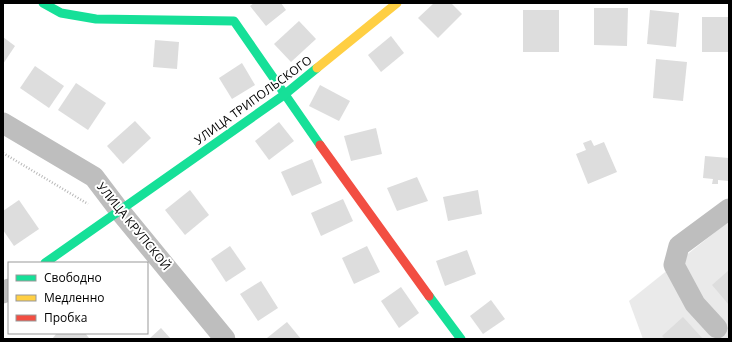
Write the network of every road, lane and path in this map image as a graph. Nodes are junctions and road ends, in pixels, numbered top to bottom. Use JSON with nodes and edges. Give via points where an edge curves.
{"nodes":[{"id":1,"x":43,"y":3,"type":"edge"},
{"id":2,"x":397,"y":3,"type":"edge"},
{"id":3,"x":284,"y":95,"type":"junction"},
{"id":4,"x":3,"y":123,"type":"edge"},
{"id":5,"x":3,"y":153,"type":"edge"},
{"id":6,"x":729,"y":209,"type":"edge"},
{"id":7,"x":114,"y":213,"type":"junction"},
{"id":8,"x":46,"y":262,"type":"edge"},
{"id":9,"x":716,"y":328,"type":"dead end"},
{"id":10,"x":225,"y":339,"type":"edge"},
{"id":11,"x":461,"y":339,"type":"edge"}],
"edges":[{"from":1,"to":3,"type":"street","via":[[61,13],[96,19],[234,21]]},
{"from":2,"to":3,"type":"street","name":"УЛИЦА ТРИПОЛЬСКОГО"},
{"from":3,"to":7,"type":"street","name":"УЛИЦА ТРИПОЛЬСКОГО"},
{"from":3,"to":11,"type":"street"},
{"from":4,"to":7,"type":"street","name":"УЛИЦА КРУПСКОЙ","via":[[94,177]]},
{"from":5,"to":7,"type":"path"},
{"from":6,"to":9,"type":"street","via":[[679,246],[674,265],[695,304]]},
{"from":7,"to":8,"type":"street","name":"УЛИЦА ТРИПОЛЬСКОГО"},
{"from":7,"to":10,"type":"street","name":"УЛИЦА КРУПСКОЙ"}]}
